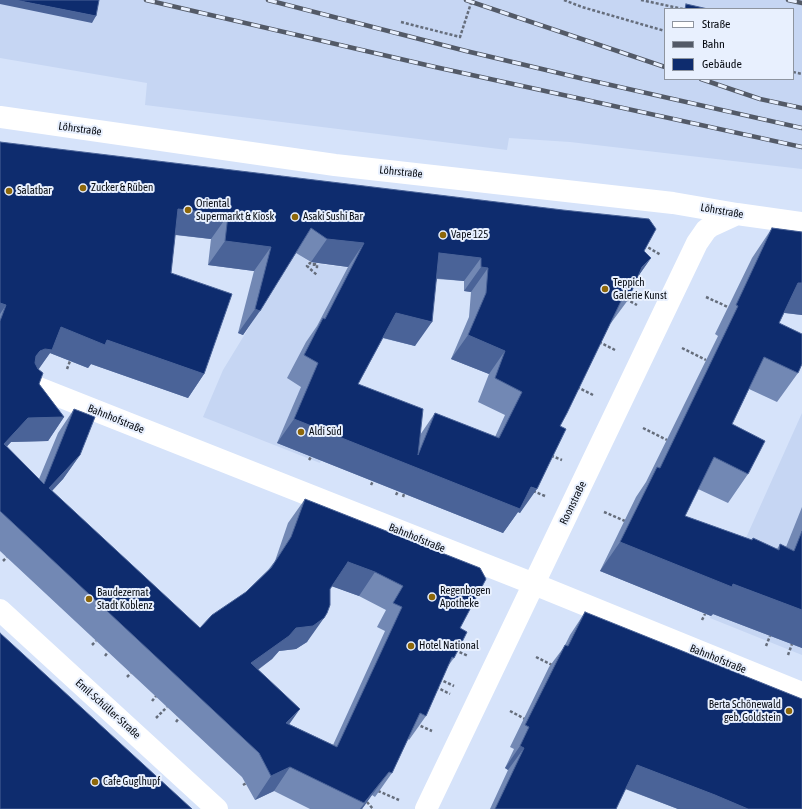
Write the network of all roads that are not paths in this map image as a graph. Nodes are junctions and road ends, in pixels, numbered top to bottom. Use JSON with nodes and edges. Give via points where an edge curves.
{"nodes":[{"id":1,"x":0,"y":117,"type":"edge"},
{"id":2,"x":738,"y":214,"type":"junction"},
{"id":3,"x":802,"y":223,"type":"edge"},
{"id":4,"x":31,"y":385,"type":"edge"},
{"id":5,"x":534,"y":584,"type":"junction"},
{"id":6,"x":0,"y":610,"type":"edge"},
{"id":7,"x":802,"y":693,"type":"edge"},
{"id":8,"x":217,"y":809,"type":"edge"},
{"id":9,"x":426,"y":809,"type":"edge"}],
"edges":[{"from":1,"to":2,"type":"street","name":"Löhrstraße","via":[[335,165],[673,203]]},
{"from":2,"to":3,"type":"street","name":"Löhrstraße"},
{"from":2,"to":5,"type":"street","name":"Roonstraße","via":[[711,226],[697,243]]},
{"from":4,"to":5,"type":"street","name":"Bahnhofstraße"},
{"from":5,"to":7,"type":"street","name":"Bahnhofstraße"},
{"from":5,"to":9,"type":"street","name":"Roonstraße"},
{"from":6,"to":8,"type":"street","name":"Emil-Schüller-Straße"}]}
